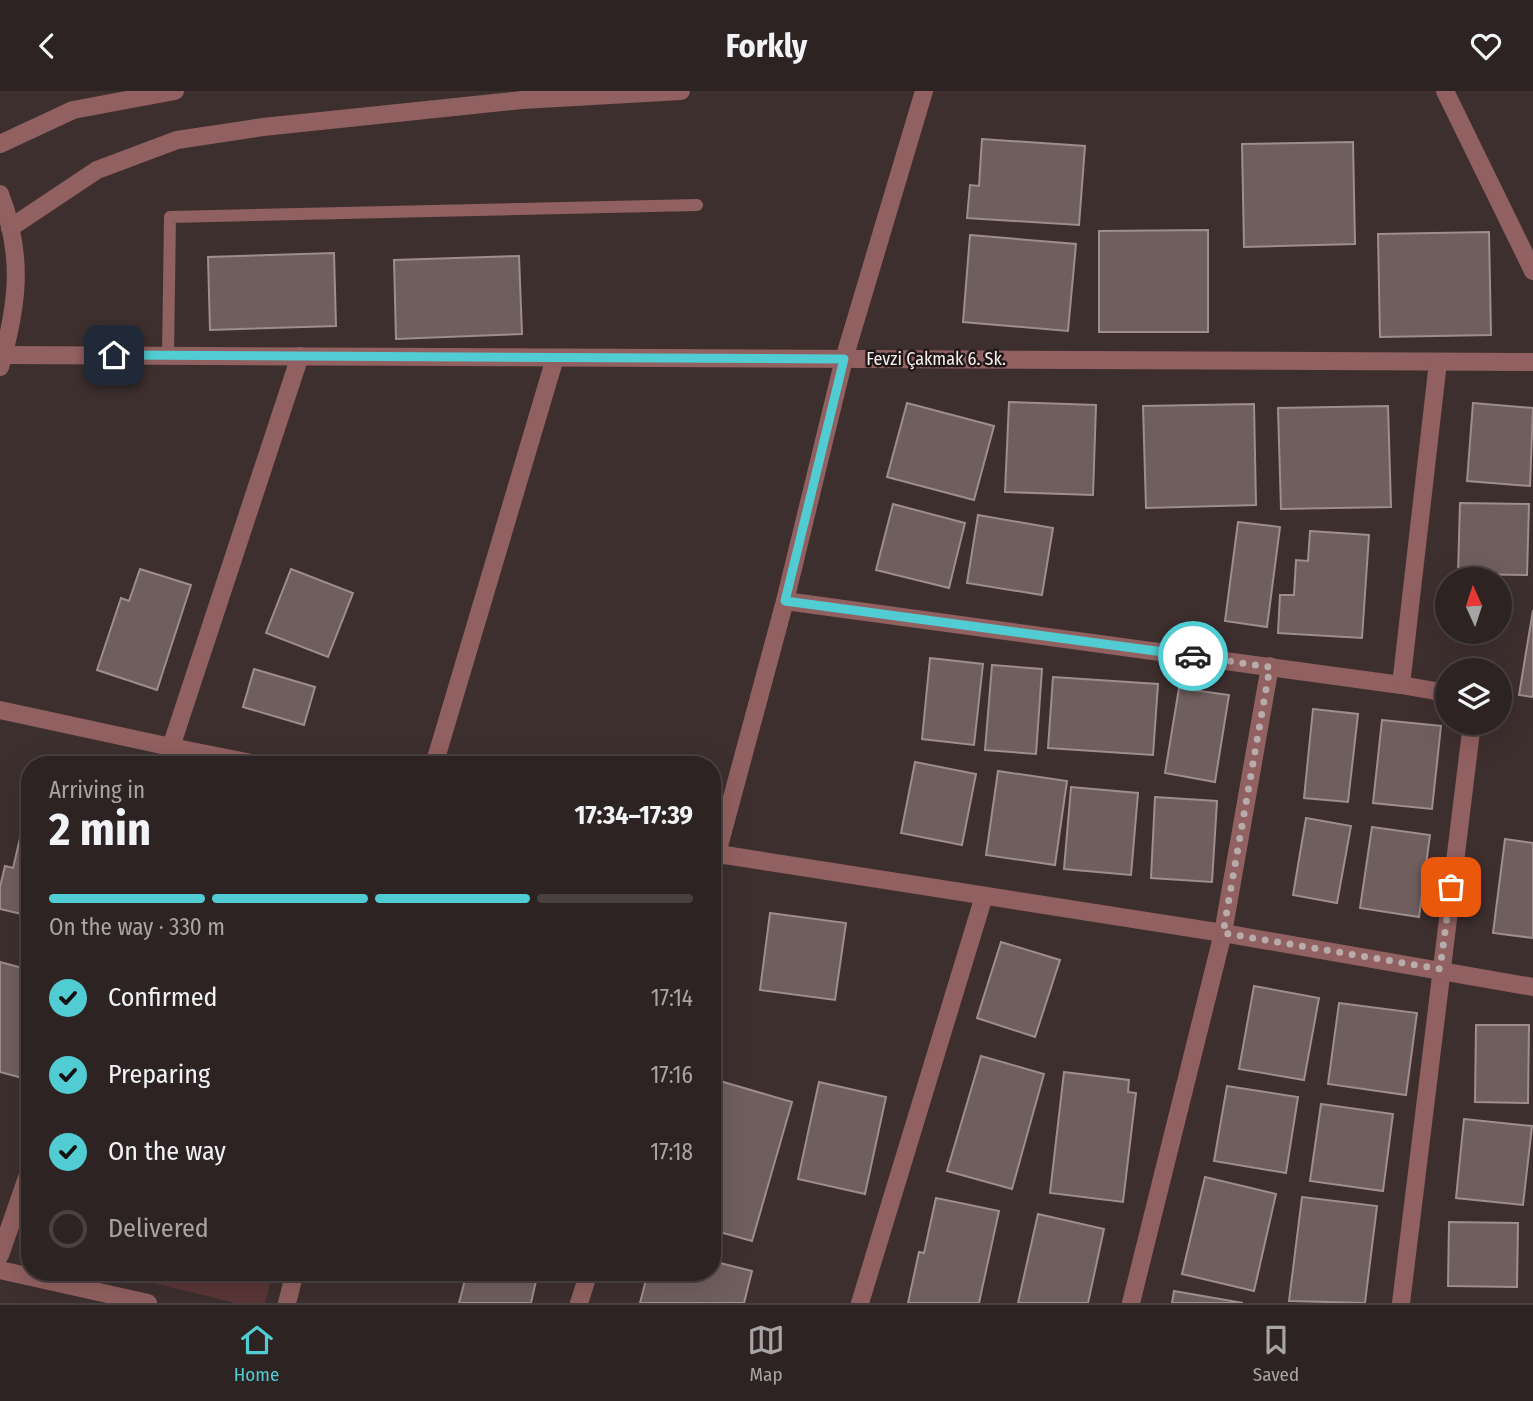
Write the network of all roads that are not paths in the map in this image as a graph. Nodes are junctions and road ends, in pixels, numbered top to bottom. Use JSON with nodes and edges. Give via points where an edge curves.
{"nodes":[{"id":1,"x":175,"y":91,"type":"edge"},
{"id":2,"x":681,"y":91,"type":"edge"},
{"id":3,"x":924,"y":91,"type":"edge"},
{"id":4,"x":1445,"y":91,"type":"edge"},
{"id":5,"x":0,"y":144,"type":"edge"},
{"id":6,"x":0,"y":194,"type":"edge"},
{"id":7,"x":697,"y":205,"type":"dead end"},
{"id":8,"x":5,"y":230,"type":"edge"},
{"id":9,"x":1533,"y":271,"type":"edge"},
{"id":10,"x":169,"y":356,"type":"junction"},
{"id":11,"x":300,"y":356,"type":"junction"},
{"id":12,"x":555,"y":358,"type":"junction"},
{"id":13,"x":844,"y":359,"type":"junction"},
{"id":14,"x":2,"y":361,"type":"edge"},
{"id":15,"x":1438,"y":362,"type":"junction"},
{"id":16,"x":1533,"y":362,"type":"edge"},
{"id":17,"x":785,"y":601,"type":"junction"},
{"id":18,"x":1270,"y":667,"type":"junction"},
{"id":19,"x":1401,"y":685,"type":"junction"},
{"id":20,"x":1435,"y":691,"type":"edge"},
{"id":21,"x":0,"y":710,"type":"edge"},
{"id":22,"x":1470,"y":735,"type":"edge"},
{"id":23,"x":168,"y":756,"type":"edge"},
{"id":24,"x":437,"y":756,"type":"edge"},
{"id":25,"x":721,"y":834,"type":"edge"},
{"id":26,"x":721,"y":861,"type":"edge"},
{"id":27,"x":984,"y":896,"type":"junction"},
{"id":28,"x":1223,"y":933,"type":"junction"},
{"id":29,"x":1440,"y":969,"type":"junction"},
{"id":30,"x":1533,"y":987,"type":"edge"},
{"id":31,"x":21,"y":1195,"type":"edge"},
{"id":32,"x":0,"y":1255,"type":"edge"},
{"id":33,"x":0,"y":1270,"type":"edge"},
{"id":34,"x":21,"y":1275,"type":"edge"},
{"id":35,"x":49,"y":1281,"type":"edge"},
{"id":36,"x":293,"y":1281,"type":"edge"},
{"id":37,"x":586,"y":1281,"type":"edge"},
{"id":38,"x":148,"y":1303,"type":"edge"},
{"id":39,"x":287,"y":1303,"type":"edge"},
{"id":40,"x":579,"y":1303,"type":"edge"},
{"id":41,"x":860,"y":1303,"type":"edge"},
{"id":42,"x":1131,"y":1303,"type":"edge"},
{"id":43,"x":1401,"y":1303,"type":"edge"}],
"edges":[{"from":1,"to":5,"type":"street","via":[[73,110]]},
{"from":2,"to":8,"type":"street","via":[[522,100],[177,140],[97,170]]},
{"from":3,"to":13,"type":"street"},
{"from":4,"to":9,"type":"street"},
{"from":6,"to":8,"type":"street"},
{"from":7,"to":10,"type":"lane","via":[[170,217]]},
{"from":8,"to":14,"type":"street","via":[[18,278]]},
{"from":10,"to":11,"type":"street","name":"Fevzi Çakmak 6. Sk."},
{"from":10,"to":14,"type":"street","name":"Fevzi Çakmak 6. Sk."},
{"from":11,"to":12,"type":"street","name":"Fevzi Çakmak 6. Sk."},
{"from":11,"to":23,"type":"street"},
{"from":12,"to":13,"type":"street","name":"Fevzi Çakmak 6. Sk."},
{"from":12,"to":24,"type":"street"},
{"from":13,"to":15,"type":"street","name":"Fevzi Çakmak 6. Sk."},
{"from":13,"to":17,"type":"street"},
{"from":15,"to":16,"type":"street","name":"Fevzi Çakmak 6. Sk."},
{"from":15,"to":19,"type":"street"},
{"from":17,"to":18,"type":"street"},
{"from":17,"to":25,"type":"street"},
{"from":18,"to":19,"type":"street"},
{"from":18,"to":28,"type":"street"},
{"from":19,"to":20,"type":"street"},
{"from":21,"to":23,"type":"street"},
{"from":22,"to":29,"type":"street"},
{"from":26,"to":27,"type":"street"},
{"from":27,"to":28,"type":"street"},
{"from":27,"to":41,"type":"street"},
{"from":28,"to":29,"type":"street"},
{"from":28,"to":42,"type":"street"},
{"from":29,"to":30,"type":"street"},
{"from":29,"to":43,"type":"street"},
{"from":31,"to":32,"type":"street"},
{"from":33,"to":34,"type":"street"},
{"from":35,"to":38,"type":"street"},
{"from":36,"to":39,"type":"street"},
{"from":37,"to":40,"type":"street"}]}
